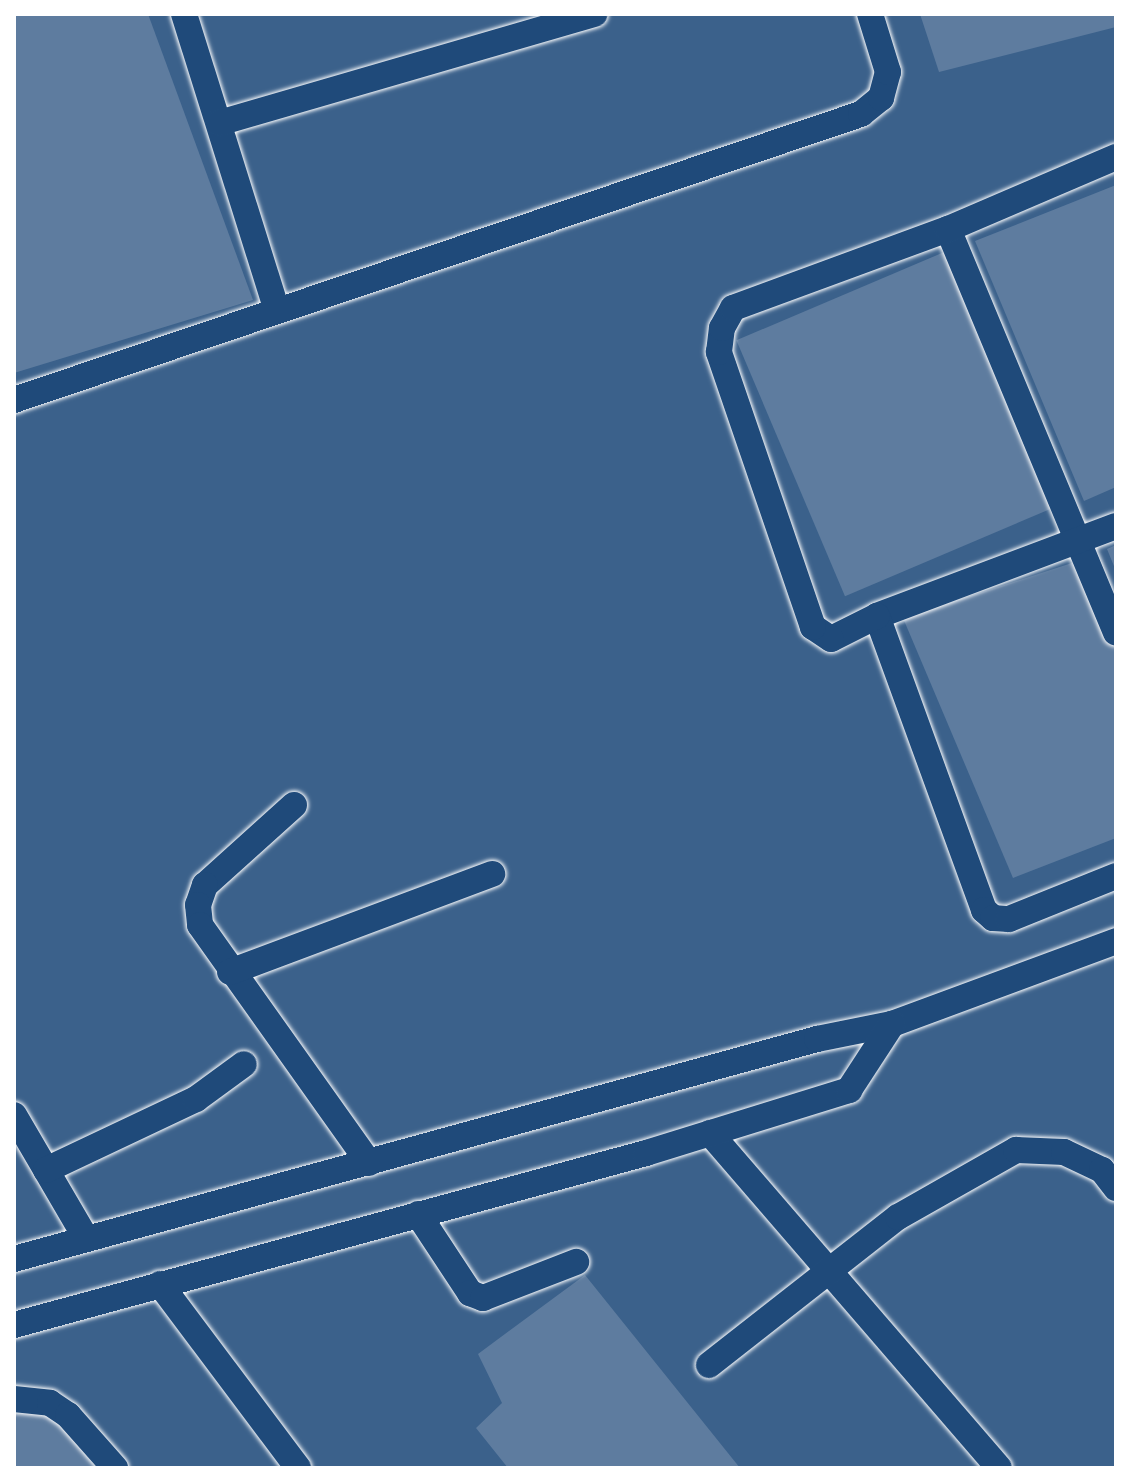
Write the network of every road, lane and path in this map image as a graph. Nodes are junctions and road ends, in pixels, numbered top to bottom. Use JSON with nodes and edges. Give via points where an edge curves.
{"nodes":[{"id":1,"x":184,"y":14,"type":"edge"},
{"id":2,"x":594,"y":14,"type":"edge"},
{"id":3,"x":870,"y":14,"type":"edge"},
{"id":4,"x":219,"y":123,"type":"junction"},
{"id":5,"x":1116,"y":157,"type":"edge"},
{"id":6,"x":948,"y":229,"type":"junction"},
{"id":7,"x":277,"y":311,"type":"junction"},
{"id":8,"x":14,"y":400,"type":"edge"},
{"id":9,"x":1116,"y":526,"type":"edge"},
{"id":10,"x":1078,"y":544,"type":"junction"},
{"id":11,"x":877,"y":616,"type":"junction"},
{"id":12,"x":1116,"y":632,"type":"edge"},
{"id":13,"x":294,"y":805,"type":"dead end"},
{"id":14,"x":492,"y":874,"type":"dead end"},
{"id":15,"x":1116,"y":876,"type":"edge"},
{"id":16,"x":1116,"y":941,"type":"edge"},
{"id":17,"x":230,"y":972,"type":"junction"},
{"id":18,"x":892,"y":1024,"type":"junction"},
{"id":19,"x":244,"y":1064,"type":"dead end"},
{"id":20,"x":14,"y":1115,"type":"edge"},
{"id":21,"x":710,"y":1133,"type":"junction"},
{"id":22,"x":369,"y":1163,"type":"junction"},
{"id":23,"x":46,"y":1170,"type":"junction"},
{"id":24,"x":1116,"y":1188,"type":"edge"},
{"id":25,"x":430,"y":1232,"type":"junction"},
{"id":26,"x":86,"y":1238,"type":"junction"},
{"id":27,"x":14,"y":1259,"type":"edge"},
{"id":28,"x":576,"y":1262,"type":"dead end"},
{"id":29,"x":831,"y":1275,"type":"junction"},
{"id":30,"x":160,"y":1284,"type":"junction"},
{"id":31,"x":14,"y":1325,"type":"edge"},
{"id":32,"x":709,"y":1365,"type":"dead end"},
{"id":33,"x":14,"y":1399,"type":"edge"},
{"id":34,"x":115,"y":1468,"type":"edge"},
{"id":35,"x":298,"y":1468,"type":"edge"},
{"id":36,"x":999,"y":1468,"type":"edge"}],
"edges":[{"from":1,"to":4,"type":"lane"},
{"from":2,"to":4,"type":"lane"},
{"from":3,"to":7,"type":"lane","via":[[888,72],[881,98],[861,114]]},
{"from":4,"to":7,"type":"lane"},
{"from":5,"to":6,"type":"lane"},
{"from":6,"to":10,"type":"lane"},
{"from":6,"to":11,"type":"lane","via":[[733,308],[722,328],[719,352],[813,627],[831,639]]},
{"from":7,"to":8,"type":"lane"},
{"from":9,"to":10,"type":"lane"},
{"from":10,"to":11,"type":"lane"},
{"from":10,"to":12,"type":"lane"},
{"from":11,"to":15,"type":"lane","via":[[984,910],[993,918],[1009,919]]},
{"from":13,"to":17,"type":"lane","via":[[205,885],[198,905],[200,925]]},
{"from":14,"to":17,"type":"lane"},
{"from":16,"to":18,"type":"lane"},
{"from":17,"to":22,"type":"lane"},
{"from":18,"to":21,"type":"lane","via":[[849,1090]]},
{"from":18,"to":22,"type":"lane","via":[[817,1039]]},
{"from":19,"to":23,"type":"lane","via":[[196,1099]]},
{"from":20,"to":23,"type":"lane"},
{"from":21,"to":25,"type":"lane"},
{"from":21,"to":29,"type":"lane"},
{"from":22,"to":26,"type":"lane"},
{"from":23,"to":26,"type":"lane"},
{"from":24,"to":29,"type":"lane","via":[[1102,1170],[1064,1152],[1016,1150],[898,1217]]},
{"from":25,"to":28,"type":"lane","via":[[470,1293],[483,1298]]},
{"from":25,"to":30,"type":"lane"},
{"from":26,"to":27,"type":"lane"},
{"from":29,"to":32,"type":"lane"},
{"from":29,"to":36,"type":"lane"},
{"from":30,"to":31,"type":"lane"},
{"from":30,"to":35,"type":"lane"},
{"from":33,"to":34,"type":"lane","via":[[50,1403],[68,1415]]}]}
